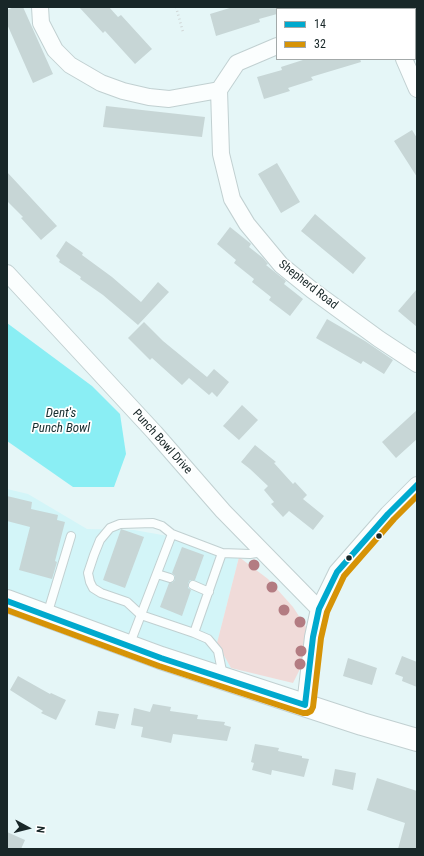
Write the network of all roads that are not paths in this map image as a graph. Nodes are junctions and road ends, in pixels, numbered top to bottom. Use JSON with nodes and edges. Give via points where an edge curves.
{"nodes":[{"id":1,"x":40,"y":7,"type":"edge"},
{"id":2,"x":276,"y":46,"type":"edge"},
{"id":3,"x":404,"y":60,"type":"edge"},
{"id":4,"x":220,"y":90,"type":"junction"},
{"id":5,"x":417,"y":90,"type":"edge"},
{"id":6,"x":7,"y":273,"type":"edge"},
{"id":7,"x":417,"y":364,"type":"edge"},
{"id":8,"x":417,"y":485,"type":"edge"},
{"id":9,"x":172,"y":534,"type":"junction"},
{"id":10,"x":71,"y":536,"type":"dead end"},
{"id":11,"x":264,"y":552,"type":"junction"},
{"id":12,"x":222,"y":553,"type":"junction"},
{"id":13,"x":157,"y":574,"type":"junction"},
{"id":14,"x":170,"y":578,"type":"dead end"},
{"id":15,"x":193,"y":586,"type":"dead end"},
{"id":16,"x":209,"y":592,"type":"junction"},
{"id":17,"x":7,"y":601,"type":"edge"},
{"id":18,"x":319,"y":609,"type":"junction"},
{"id":19,"x":46,"y":615,"type":"junction"},
{"id":20,"x":141,"y":615,"type":"junction"},
{"id":21,"x":194,"y":633,"type":"junction"},
{"id":22,"x":129,"y":646,"type":"junction"},
{"id":23,"x":224,"y":679,"type":"junction"},
{"id":24,"x":305,"y":705,"type":"junction"},
{"id":25,"x":417,"y":740,"type":"edge"}],
"edges":[{"from":1,"to":4,"type":"street","via":[[41,23],[55,50],[70,64],[101,83],[123,91],[169,99]]},
{"from":2,"to":4,"type":"street","via":[[237,63]]},
{"from":3,"to":5,"type":"street"},
{"from":4,"to":7,"type":"street","name":"Shepherd Road","via":[[221,154],[232,199],[247,224],[281,265]]},
{"from":6,"to":11,"type":"street","name":"Punch Bowl Drive","via":[[155,433],[223,511]]},
{"from":8,"to":18,"type":"street","via":[[337,572]]},
{"from":9,"to":12,"type":"lane"},
{"from":9,"to":13,"type":"lane"},
{"from":9,"to":20,"type":"lane","via":[[162,526],[152,523],[120,524],[110,528],[100,540],[94,555],[88,573],[93,588],[127,602]]},
{"from":10,"to":19,"type":"lane"},
{"from":11,"to":12,"type":"lane"},
{"from":11,"to":18,"type":"street","name":"Punch Bowl Drive"},
{"from":12,"to":16,"type":"lane"},
{"from":13,"to":14,"type":"lane"},
{"from":13,"to":20,"type":"lane"},
{"from":15,"to":16,"type":"lane"},
{"from":16,"to":21,"type":"lane"},
{"from":17,"to":19,"type":"main road"},
{"from":18,"to":24,"type":"street"},
{"from":19,"to":22,"type":"main road"},
{"from":20,"to":21,"type":"lane"},
{"from":20,"to":22,"type":"lane"},
{"from":21,"to":23,"type":"lane","via":[[208,639],[218,651]]},
{"from":22,"to":23,"type":"main road"},
{"from":23,"to":24,"type":"main road"},
{"from":24,"to":25,"type":"main road"}]}
